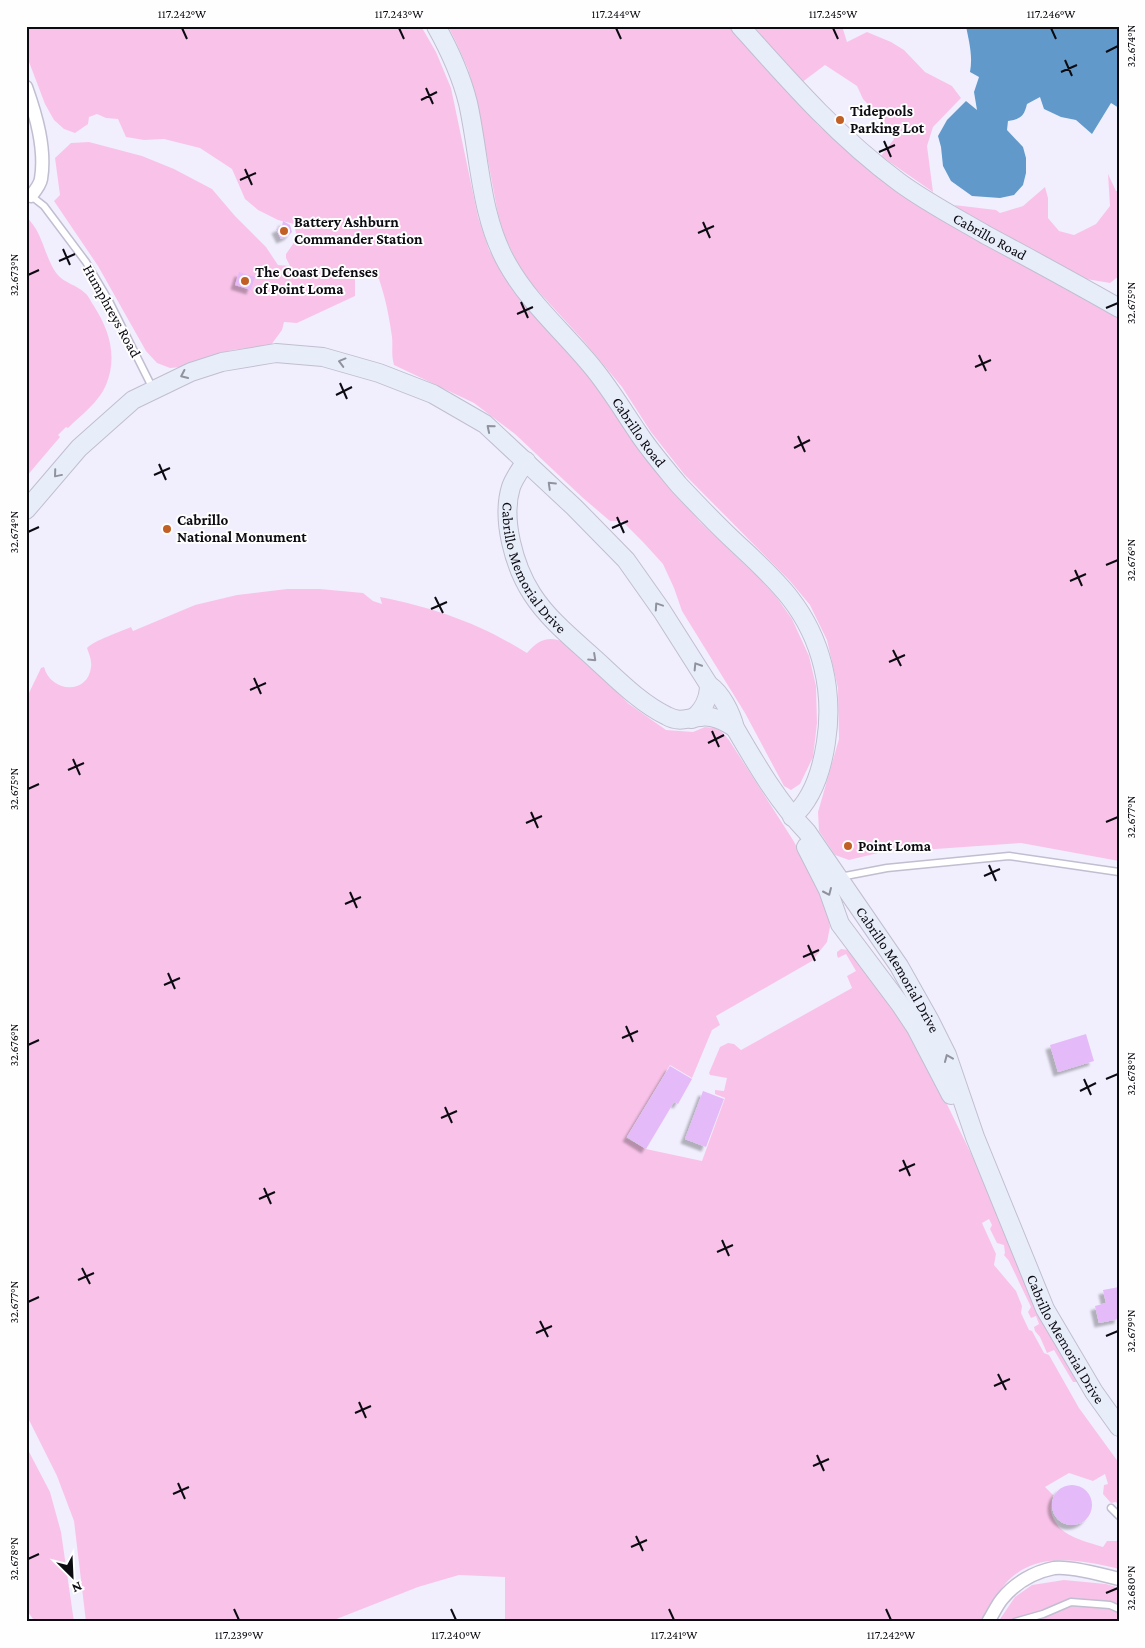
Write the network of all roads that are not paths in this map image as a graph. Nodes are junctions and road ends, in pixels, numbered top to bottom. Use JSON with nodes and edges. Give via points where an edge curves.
{"nodes":[{"id":1,"x":436,"y":26,"type":"edge"},
{"id":2,"x":740,"y":26,"type":"edge"},
{"id":3,"x":26,"y":87,"type":"edge"},
{"id":4,"x":29,"y":194,"type":"edge"},
{"id":5,"x":1119,"y":308,"type":"edge"},
{"id":6,"x":154,"y":389,"type":"junction"},
{"id":7,"x":526,"y":461,"type":"junction"},
{"id":8,"x":26,"y":510,"type":"edge"},
{"id":9,"x":709,"y":685,"type":"junction"},
{"id":10,"x":692,"y":719,"type":"junction"},
{"id":11,"x":735,"y":728,"type":"junction"},
{"id":12,"x":792,"y":816,"type":"junction"},
{"id":13,"x":1119,"y":872,"type":"edge"},
{"id":14,"x":838,"y":877,"type":"junction"},
{"id":15,"x":976,"y":1136,"type":"junction"},
{"id":16,"x":1119,"y":1426,"type":"edge"},
{"id":17,"x":1111,"y":1508,"type":"dead end"},
{"id":18,"x":1119,"y":1516,"type":"edge"},
{"id":19,"x":1119,"y":1579,"type":"edge"},
{"id":20,"x":1119,"y":1610,"type":"edge"},
{"id":21,"x":1044,"y":1618,"type":"edge"},
{"id":22,"x":988,"y":1622,"type":"edge"},
{"id":23,"x":1015,"y":1622,"type":"edge"}],
"edges":[{"from":1,"to":12,"type":"street","name":"Cabrillo Road","via":[[464,86],[488,212],[495,238],[508,265],[608,388],[660,462],[779,585],[800,611],[813,636],[826,684],[828,732],[813,789],[801,809]]},
{"from":2,"to":5,"type":"street","name":"Cabrillo Road","via":[[802,97],[874,163],[952,216]]},
{"from":3,"to":4,"type":"street","via":[[42,153],[41,181]]},
{"from":4,"to":6,"type":"lane","name":"Humphreys Road","via":[[44,206],[86,262]]},
{"from":7,"to":6,"type":"street","one_way":true,"via":[[485,424],[433,394],[379,372],[323,357],[276,353],[253,356],[191,372]]},
{"from":6,"to":8,"type":"street","one_way":true,"via":[[133,400],[79,448]]},
{"from":9,"to":7,"type":"street","name":"Cabrillo Memorial Drive","one_way":true,"via":[[626,560]]},
{"from":7,"to":10,"type":"street","name":"Cabrillo Memorial Drive","one_way":true,"via":[[511,487],[509,514],[513,548],[531,593],[558,624],[638,697],[669,717]]},
{"from":9,"to":10,"type":"street","via":[[707,699]]},
{"from":9,"to":11,"type":"street","name":"Cabrillo Memorial Drive","via":[[718,692]]},
{"from":10,"to":11,"type":"street","name":"Cabrillo Memorial Drive","via":[[702,716],[715,718]]},
{"from":11,"to":12,"type":"street","name":"Cabrillo Memorial Drive"},
{"from":12,"to":14,"type":"street","name":"Cabrillo Memorial Drive"},
{"from":12,"to":15,"type":"street","name":"Cabrillo Memorial Drive","one_way":true,"via":[[828,890],[840,924],[916,1028],[954,1102]]},
{"from":13,"to":14,"type":"lane","via":[[1009,856],[887,868]]},
{"from":15,"to":14,"type":"street","name":"Cabrillo Memorial Drive","one_way":true,"via":[[947,1055],[930,1021],[899,966]]},
{"from":15,"to":16,"type":"street","name":"Cabrillo Memorial Drive","via":[[1045,1309],[1094,1392]]},
{"from":17,"to":18,"type":"lane"},
{"from":19,"to":22,"type":"street","via":[[1096,1572],[1056,1568],[1037,1574],[1018,1583],[1001,1600]]},
{"from":20,"to":21,"type":"lane","via":[[1110,1605],[1071,1602]]},
{"from":21,"to":23,"type":"lane"}]}
